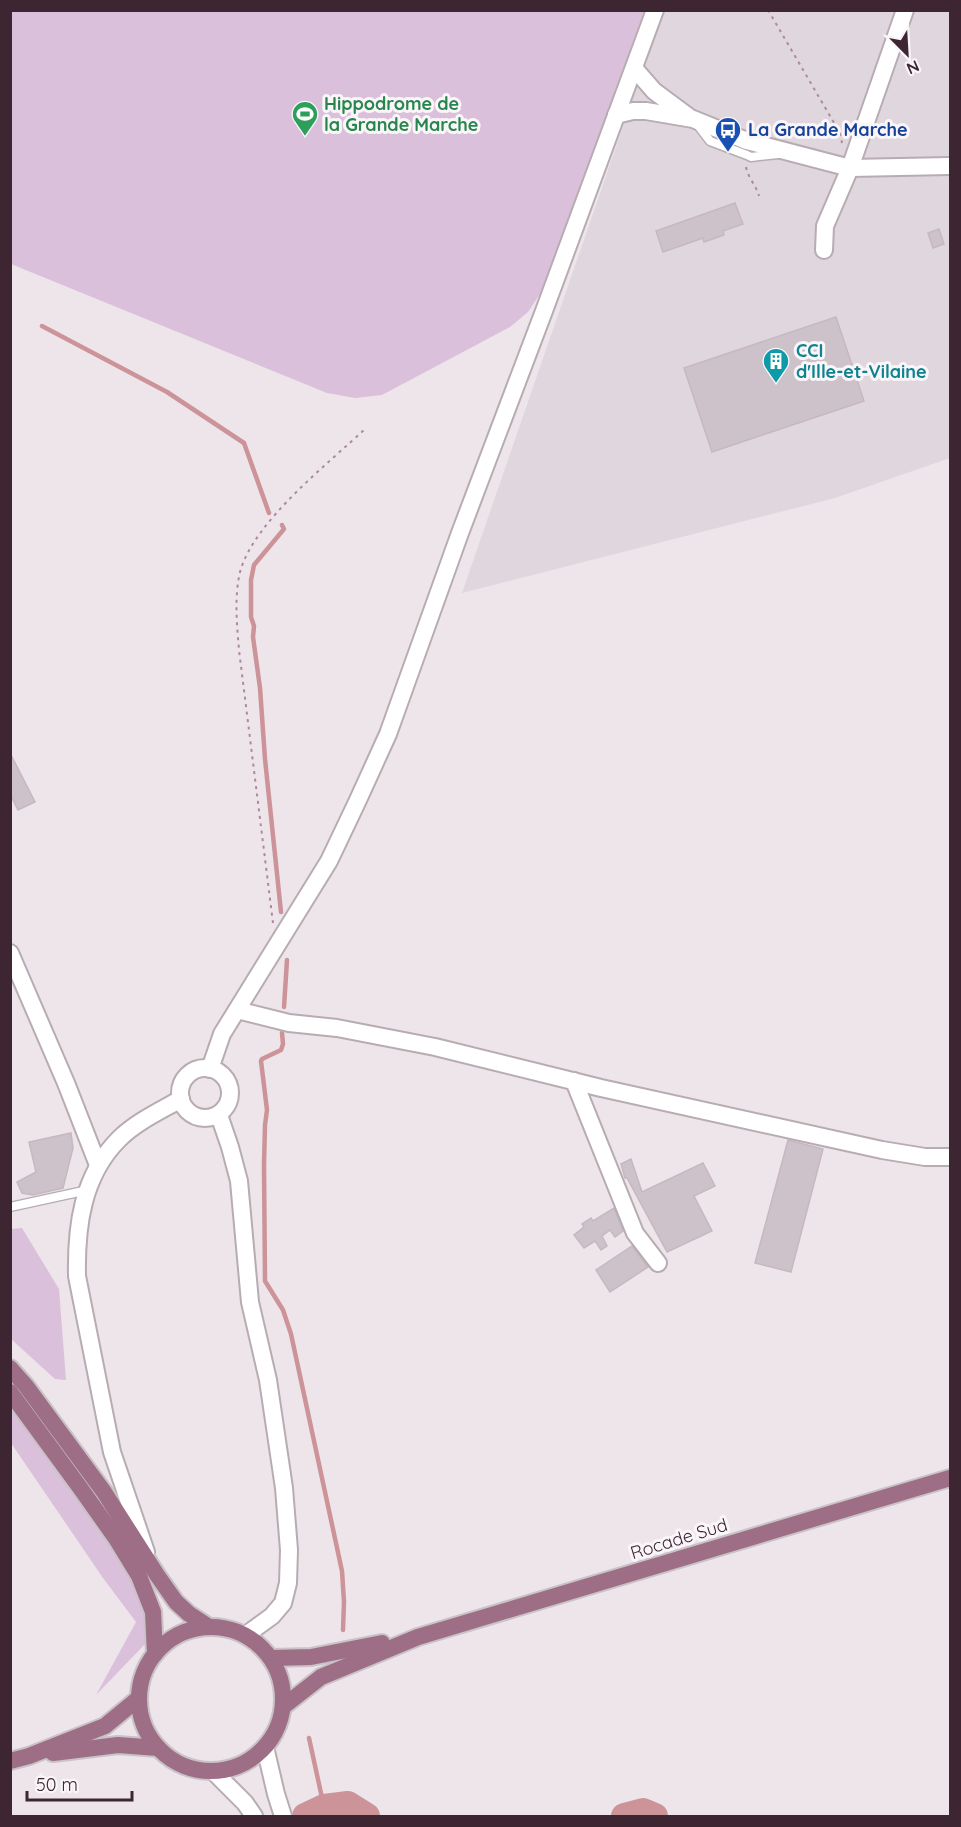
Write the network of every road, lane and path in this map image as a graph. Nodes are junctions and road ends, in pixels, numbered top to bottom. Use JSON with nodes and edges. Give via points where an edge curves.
{"nodes":[{"id":1,"x":655,"y":10,"type":"edge"},
{"id":2,"x":768,"y":10,"type":"edge"},
{"id":3,"x":904,"y":10,"type":"edge"},
{"id":4,"x":634,"y":68,"type":"junction"},
{"id":5,"x":616,"y":115,"type":"junction"},
{"id":6,"x":693,"y":119,"type":"junction"},
{"id":7,"x":794,"y":153,"type":"junction"},
{"id":8,"x":747,"y":155,"type":"junction"},
{"id":9,"x":951,"y":166,"type":"edge"},
{"id":10,"x":850,"y":168,"type":"junction"},
{"id":11,"x":759,"y":196,"type":"dead end"},
{"id":12,"x":824,"y":250,"type":"dead end"},
{"id":13,"x":366,"y":428,"type":"dead end"},
{"id":14,"x":276,"y":947,"type":"junction"},
{"id":15,"x":10,"y":953,"type":"edge"},
{"id":16,"x":237,"y":1010,"type":"junction"},
{"id":17,"x":210,"y":1069,"type":"junction"},
{"id":18,"x":574,"y":1081,"type":"junction"},
{"id":19,"x":181,"y":1099,"type":"junction"},
{"id":20,"x":219,"y":1115,"type":"junction"},
{"id":21,"x":951,"y":1157,"type":"edge"},
{"id":22,"x":98,"y":1165,"type":"junction"},
{"id":23,"x":88,"y":1190,"type":"junction"},
{"id":24,"x":10,"y":1207,"type":"edge"},
{"id":25,"x":658,"y":1263,"type":"dead end"},
{"id":26,"x":10,"y":1368,"type":"edge"},
{"id":27,"x":10,"y":1392,"type":"edge"},
{"id":28,"x":951,"y":1478,"type":"edge"},
{"id":29,"x":149,"y":1561,"type":"junction"},
{"id":30,"x":209,"y":1626,"type":"junction"},
{"id":31,"x":246,"y":1635,"type":"junction"},
{"id":32,"x":418,"y":1636,"type":"junction"},
{"id":33,"x":155,"y":1654,"type":"junction"},
{"id":34,"x":272,"y":1658,"type":"junction"},
{"id":35,"x":139,"y":1698,"type":"junction"},
{"id":36,"x":284,"y":1706,"type":"junction"},
{"id":37,"x":265,"y":1747,"type":"junction"},
{"id":38,"x":158,"y":1748,"type":"junction"},
{"id":39,"x":29,"y":1756,"type":"junction"},
{"id":40,"x":10,"y":1761,"type":"edge"},
{"id":41,"x":213,"y":1771,"type":"junction"},
{"id":42,"x":254,"y":1816,"type":"edge"},
{"id":43,"x":283,"y":1816,"type":"edge"}],
"edges":[{"from":1,"to":4,"type":"street"},
{"from":2,"to":10,"type":"path","via":[[840,134]]},
{"from":3,"to":10,"type":"street"},
{"from":4,"to":5,"type":"street"},
{"from":4,"to":6,"type":"street","via":[[654,91]]},
{"from":5,"to":6,"type":"street","via":[[646,111]]},
{"from":5,"to":14,"type":"street","via":[[388,734],[328,861]]},
{"from":6,"to":7,"type":"street","via":[[747,141]]},
{"from":6,"to":8,"type":"lane","via":[[710,141]]},
{"from":7,"to":8,"type":"lane"},
{"from":7,"to":10,"type":"street"},
{"from":8,"to":11,"type":"path","via":[[747,174],[756,184]]},
{"from":9,"to":10,"type":"street"},
{"from":10,"to":12,"type":"street","via":[[825,226]]},
{"from":13,"to":14,"type":"path","via":[[261,531],[240,573],[236,610],[239,650]]},
{"from":14,"to":16,"type":"street"},
{"from":15,"to":22,"type":"street"},
{"from":16,"to":17,"type":"street","via":[[222,1034]]},
{"from":16,"to":18,"type":"street","via":[[289,1023],[435,1047]]},
{"from":17,"to":19,"type":"street","via":[[189,1074],[182,1084]]},
{"from":17,"to":20,"type":"street","via":[[223,1076],[230,1091],[230,1100]]},
{"from":18,"to":21,"type":"street","via":[[882,1150]]},
{"from":18,"to":25,"type":"street","via":[[635,1233]]},
{"from":19,"to":20,"type":"street","via":[[189,1113],[201,1118]]},
{"from":19,"to":22,"type":"street","via":[[119,1138]]},
{"from":20,"to":31,"type":"street","via":[[239,1181],[250,1302],[268,1380],[289,1550],[283,1603],[272,1617]]},
{"from":22,"to":23,"type":"street"},
{"from":23,"to":24,"type":"lane"},
{"from":23,"to":29,"type":"street","via":[[80,1215],[78,1276],[112,1452]]},
{"from":26,"to":29,"type":"main road","via":[[104,1492]]},
{"from":27,"to":33,"type":"main road","via":[[139,1576],[153,1612]]},
{"from":28,"to":32,"type":"main road","name":"Rocade Sud"},
{"from":29,"to":30,"type":"main road","via":[[176,1602]]},
{"from":30,"to":31,"type":"main road"},
{"from":30,"to":33,"type":"main road","via":[[189,1630]]},
{"from":31,"to":34,"type":"main road"},
{"from":32,"to":34,"type":"main road","name":"Rocade Sud","via":[[311,1657]]},
{"from":32,"to":36,"type":"main road","name":"Rocade Sud","via":[[321,1677]]},
{"from":33,"to":35,"type":"main road","via":[[146,1667]]},
{"from":34,"to":36,"type":"main road","via":[[282,1681]]},
{"from":35,"to":38,"type":"main road","via":[[147,1733]]},
{"from":35,"to":39,"type":"main road","via":[[105,1726]]},
{"from":36,"to":37,"type":"main road","via":[[278,1728]]},
{"from":37,"to":41,"type":"main road","via":[[233,1768]]},
{"from":37,"to":43,"type":"street"},
{"from":38,"to":39,"type":"main road","via":[[118,1745]]},
{"from":38,"to":41,"type":"main road","via":[[183,1766]]},
{"from":39,"to":40,"type":"main road"},
{"from":41,"to":42,"type":"street"}]}
